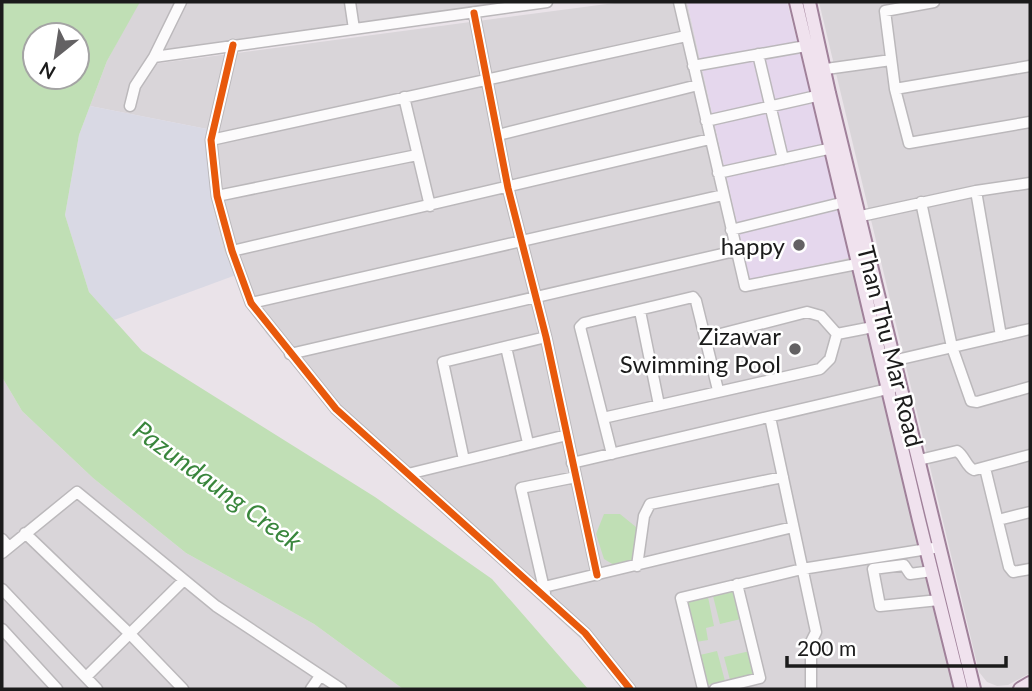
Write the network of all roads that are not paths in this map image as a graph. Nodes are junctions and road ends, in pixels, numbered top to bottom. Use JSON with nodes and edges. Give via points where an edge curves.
{"nodes":[{"id":1,"x":181,"y":2,"type":"edge"},
{"id":2,"x":350,"y":2,"type":"edge"},
{"id":3,"x":547,"y":2,"type":"edge"},
{"id":4,"x":679,"y":2,"type":"edge"},
{"id":5,"x":796,"y":2,"type":"edge"},
{"id":6,"x":809,"y":2,"type":"edge"},
{"id":7,"x":934,"y":2,"type":"edge"},
{"id":8,"x":474,"y":13,"type":"junction"},
{"id":9,"x":354,"y":29,"type":"junction"},
{"id":10,"x":687,"y":36,"type":"junction"},
{"id":11,"x":233,"y":45,"type":"junction"},
{"id":12,"x":806,"y":46,"type":"junction"},
{"id":13,"x":758,"y":54,"type":"junction"},
{"id":14,"x":154,"y":57,"type":"junction"},
{"id":15,"x":891,"y":60,"type":"junction"},
{"id":16,"x":693,"y":66,"type":"junction"},
{"id":17,"x":1030,"y":66,"type":"edge"},
{"id":18,"x":817,"y":70,"type":"junction"},
{"id":19,"x":487,"y":79,"type":"junction"},
{"id":20,"x":698,"y":85,"type":"junction"},
{"id":21,"x":895,"y":89,"type":"junction"},
{"id":22,"x":823,"y":94,"type":"junction"},
{"id":23,"x":404,"y":97,"type":"junction"},
{"id":24,"x":770,"y":105,"type":"junction"},
{"id":25,"x":130,"y":106,"type":"dead end"},
{"id":26,"x":706,"y":121,"type":"junction"},
{"id":27,"x":1030,"y":121,"type":"edge"},
{"id":28,"x":498,"y":135,"type":"junction"},
{"id":29,"x":710,"y":139,"type":"junction"},
{"id":30,"x":211,"y":140,"type":"junction"},
{"id":31,"x":836,"y":148,"type":"junction"},
{"id":32,"x":417,"y":155,"type":"junction"},
{"id":33,"x":783,"y":159,"type":"junction"},
{"id":34,"x":718,"y":173,"type":"junction"},
{"id":35,"x":1030,"y":183,"type":"edge"},
{"id":36,"x":508,"y":188,"type":"junction"},
{"id":37,"x":976,"y":191,"type":"junction"},
{"id":38,"x":723,"y":195,"type":"junction"},
{"id":39,"x":217,"y":196,"type":"junction"},
{"id":40,"x":849,"y":201,"type":"junction"},
{"id":41,"x":921,"y":202,"type":"junction"},
{"id":42,"x":430,"y":206,"type":"junction"},
{"id":43,"x":853,"y":218,"type":"junction"},
{"id":44,"x":731,"y":230,"type":"junction"},
{"id":45,"x":522,"y":242,"type":"junction"},
{"id":46,"x":232,"y":251,"type":"junction"},
{"id":47,"x":736,"y":251,"type":"junction"},
{"id":48,"x":857,"y":264,"type":"junction"},
{"id":49,"x":535,"y":297,"type":"junction"},
{"id":50,"x":251,"y":303,"type":"junction"},
{"id":51,"x":640,"y":311,"type":"junction"},
{"id":52,"x":879,"y":325,"type":"junction"},
{"id":53,"x":1030,"y":330,"type":"edge"},
{"id":54,"x":837,"y":334,"type":"junction"},
{"id":55,"x":1001,"y":336,"type":"junction"},
{"id":56,"x":546,"y":337,"type":"junction"},
{"id":57,"x":705,"y":338,"type":"junction"},
{"id":58,"x":506,"y":346,"type":"junction"},
{"id":59,"x":952,"y":347,"type":"junction"},
{"id":60,"x":290,"y":354,"type":"junction"},
{"id":61,"x":888,"y":362,"type":"junction"},
{"id":62,"x":901,"y":386,"type":"junction"},
{"id":63,"x":1030,"y":387,"type":"edge"},
{"id":64,"x":887,"y":389,"type":"junction"},
{"id":65,"x":719,"y":390,"type":"junction"},
{"id":66,"x":659,"y":405,"type":"junction"},
{"id":67,"x":770,"y":417,"type":"junction"},
{"id":68,"x":604,"y":418,"type":"junction"},
{"id":69,"x":566,"y":435,"type":"junction"},
{"id":70,"x":528,"y":443,"type":"junction"},
{"id":71,"x":612,"y":454,"type":"junction"},
{"id":72,"x":1030,"y":455,"type":"edge"},
{"id":73,"x":464,"y":460,"type":"junction"},
{"id":74,"x":919,"y":460,"type":"junction"},
{"id":75,"x":572,"y":463,"type":"junction"},
{"id":76,"x":985,"y":468,"type":"junction"},
{"id":77,"x":408,"y":474,"type":"junction"},
{"id":78,"x":576,"y":477,"type":"junction"},
{"id":79,"x":783,"y":477,"type":"junction"},
{"id":80,"x":925,"y":481,"type":"junction"},
{"id":81,"x":910,"y":486,"type":"junction"},
{"id":82,"x":1030,"y":512,"type":"edge"},
{"id":83,"x":998,"y":520,"type":"junction"},
{"id":84,"x":793,"y":527,"type":"junction"},
{"id":85,"x":25,"y":533,"type":"junction"},
{"id":86,"x":4,"y":547,"type":"edge"},
{"id":87,"x":933,"y":549,"type":"junction"},
{"id":88,"x":637,"y":566,"type":"junction"},
{"id":89,"x":802,"y":569,"type":"junction"},
{"id":90,"x":1030,"y":569,"type":"edge"},
{"id":91,"x":932,"y":571,"type":"junction"},
{"id":92,"x":597,"y":575,"type":"junction"},
{"id":93,"x":184,"y":580,"type":"junction"},
{"id":94,"x":737,"y":584,"type":"junction"},
{"id":95,"x":544,"y":587,"type":"junction"},
{"id":96,"x":2,"y":589,"type":"edge"},
{"id":97,"x":547,"y":600,"type":"junction"},
{"id":98,"x":939,"y":600,"type":"junction"},
{"id":99,"x":2,"y":629,"type":"edge"},
{"id":100,"x":130,"y":634,"type":"junction"},
{"id":101,"x":320,"y":676,"type":"junction"},
{"id":102,"x":86,"y":677,"type":"junction"},
{"id":103,"x":1030,"y":683,"type":"edge"},
{"id":104,"x":184,"y":688,"type":"edge"},
{"id":105,"x":976,"y":688,"type":"edge"},
{"id":106,"x":57,"y":689,"type":"edge"},
{"id":107,"x":97,"y":689,"type":"edge"},
{"id":108,"x":311,"y":689,"type":"edge"},
{"id":109,"x":341,"y":689,"type":"edge"},
{"id":110,"x":630,"y":689,"type":"edge"},
{"id":111,"x":703,"y":689,"type":"edge"},
{"id":112,"x":715,"y":689,"type":"edge"},
{"id":113,"x":811,"y":689,"type":"edge"},
{"id":114,"x":961,"y":689,"type":"edge"},
{"id":115,"x":1020,"y":689,"type":"edge"}],
"edges":[{"from":1,"to":14,"type":"street"},
{"from":2,"to":9,"type":"street"},
{"from":3,"to":8,"type":"street"},
{"from":4,"to":10,"type":"street"},
{"from":5,"to":12,"type":"main road","name":"Than Thu Mar Road"},
{"from":6,"to":18,"type":"main road","name":"Than Thu Mar Road"},
{"from":7,"to":15,"type":"street","via":[[884,11]]},
{"from":8,"to":9,"type":"street"},
{"from":8,"to":19,"type":"street"},
{"from":9,"to":11,"type":"street"},
{"from":10,"to":16,"type":"street"},
{"from":10,"to":19,"type":"street"},
{"from":11,"to":14,"type":"street"},
{"from":11,"to":30,"type":"street"},
{"from":12,"to":13,"type":"street"},
{"from":12,"to":18,"type":"main road","name":"Than Thu Mar Road"},
{"from":13,"to":16,"type":"street"},
{"from":13,"to":24,"type":"street"},
{"from":14,"to":25,"type":"street","via":[[135,86]]},
{"from":15,"to":18,"type":"street"},
{"from":15,"to":21,"type":"street"},
{"from":16,"to":20,"type":"street"},
{"from":17,"to":21,"type":"street"},
{"from":18,"to":22,"type":"main road","name":"Than Thu Mar Road"},
{"from":19,"to":23,"type":"street"},
{"from":19,"to":28,"type":"street"},
{"from":20,"to":26,"type":"street"},
{"from":20,"to":28,"type":"street"},
{"from":21,"to":27,"type":"street","via":[[909,143]]},
{"from":22,"to":24,"type":"street"},
{"from":22,"to":31,"type":"main road","name":"Than Thu Mar Road"},
{"from":23,"to":30,"type":"street"},
{"from":23,"to":32,"type":"street"},
{"from":24,"to":26,"type":"street"},
{"from":24,"to":33,"type":"street"},
{"from":26,"to":29,"type":"street"},
{"from":28,"to":36,"type":"street"},
{"from":29,"to":34,"type":"street"},
{"from":29,"to":36,"type":"street"},
{"from":30,"to":39,"type":"street"},
{"from":31,"to":33,"type":"street"},
{"from":31,"to":40,"type":"main road","name":"Than Thu Mar Road"},
{"from":32,"to":39,"type":"street"},
{"from":32,"to":42,"type":"street"},
{"from":33,"to":34,"type":"street"},
{"from":34,"to":38,"type":"street"},
{"from":35,"to":37,"type":"street"},
{"from":36,"to":42,"type":"street"},
{"from":36,"to":45,"type":"street"},
{"from":37,"to":41,"type":"street"},
{"from":37,"to":55,"type":"street"},
{"from":38,"to":44,"type":"street"},
{"from":38,"to":45,"type":"street"},
{"from":39,"to":46,"type":"street"},
{"from":40,"to":43,"type":"main road","name":"Than Thu Mar Road"},
{"from":40,"to":44,"type":"street"},
{"from":41,"to":43,"type":"street"},
{"from":41,"to":59,"type":"street"},
{"from":42,"to":46,"type":"street"},
{"from":43,"to":48,"type":"main road","name":"Than Thu Mar Road"},
{"from":43,"to":52,"type":"main road","name":"Than Thu Mar Road"},
{"from":44,"to":47,"type":"street"},
{"from":45,"to":49,"type":"street"},
{"from":45,"to":50,"type":"street"},
{"from":46,"to":50,"type":"street"},
{"from":47,"to":48,"type":"street","via":[[745,286]]},
{"from":47,"to":49,"type":"street"},
{"from":48,"to":52,"type":"main road","name":"Than Thu Mar Road"},
{"from":49,"to":56,"type":"street"},
{"from":49,"to":60,"type":"street"},
{"from":50,"to":60,"type":"street"},
{"from":51,"to":57,"type":"street","via":[[693,297]]},
{"from":51,"to":66,"type":"street"},
{"from":51,"to":68,"type":"street","via":[[580,327]]},
{"from":52,"to":54,"type":"street"},
{"from":52,"to":61,"type":"main road","name":"Than Thu Mar Road"},
{"from":53,"to":55,"type":"street"},
{"from":54,"to":57,"type":"street","via":[[821,316],[807,312]]},
{"from":54,"to":65,"type":"street","via":[[830,359],[820,369]]},
{"from":55,"to":59,"type":"street"},
{"from":56,"to":58,"type":"street"},
{"from":56,"to":69,"type":"street"},
{"from":57,"to":65,"type":"street"},
{"from":58,"to":70,"type":"street"},
{"from":58,"to":73,"type":"street","via":[[443,362]]},
{"from":59,"to":61,"type":"street"},
{"from":59,"to":63,"type":"street","via":[[971,401]]},
{"from":60,"to":77,"type":"street","via":[[336,409]]},
{"from":61,"to":62,"type":"main road","name":"Than Thu Mar Road"},
{"from":61,"to":64,"type":"main road","name":"Than Thu Mar Road"},
{"from":62,"to":64,"type":"street"},
{"from":62,"to":74,"type":"main road","name":"Than Thu Mar Road"},
{"from":64,"to":67,"type":"street"},
{"from":64,"to":81,"type":"main road","name":"Than Thu Mar Road"},
{"from":65,"to":66,"type":"street"},
{"from":66,"to":68,"type":"street"},
{"from":67,"to":71,"type":"street"},
{"from":67,"to":79,"type":"street"},
{"from":68,"to":71,"type":"street"},
{"from":69,"to":70,"type":"street"},
{"from":69,"to":75,"type":"street"},
{"from":70,"to":73,"type":"street"},
{"from":71,"to":75,"type":"street"},
{"from":72,"to":76,"type":"street"},
{"from":73,"to":77,"type":"street"},
{"from":74,"to":76,"type":"street","via":[[957,451],[971,469]]},
{"from":74,"to":80,"type":"main road","name":"Than Thu Mar Road"},
{"from":75,"to":78,"type":"street"},
{"from":76,"to":83,"type":"street"},
{"from":77,"to":97,"type":"street"},
{"from":78,"to":92,"type":"street"},
{"from":78,"to":95,"type":"street","via":[[521,488]]},
{"from":79,"to":84,"type":"street"},
{"from":79,"to":88,"type":"street","via":[[650,504]]},
{"from":80,"to":81,"type":"main road"},
{"from":80,"to":87,"type":"main road","name":"Than Thu Mar Road"},
{"from":81,"to":87,"type":"main road","name":"Than Thu Mar Road"},
{"from":82,"to":83,"type":"street"},
{"from":83,"to":90,"type":"street","via":[[1009,566],[1013,572]]},
{"from":84,"to":88,"type":"street"},
{"from":84,"to":89,"type":"street"},
{"from":85,"to":86,"type":"street"},
{"from":85,"to":93,"type":"street","via":[[77,492]]},
{"from":85,"to":100,"type":"street"},
{"from":87,"to":89,"type":"street"},
{"from":87,"to":91,"type":"main road","name":"Than Thu Mar Road"},
{"from":87,"to":105,"type":"main road","name":"Than Thu Mar Road"},
{"from":88,"to":92,"type":"street"},
{"from":89,"to":94,"type":"street"},
{"from":89,"to":113,"type":"street","via":[[816,632],[811,642]]},
{"from":91,"to":98,"type":"main road","name":"Than Thu Mar Road"},
{"from":91,"to":98,"type":"street","via":[[910,574],[905,565],[873,569],[880,606]]},
{"from":92,"to":95,"type":"street"},
{"from":93,"to":100,"type":"street"},
{"from":93,"to":101,"type":"street"},
{"from":94,"to":111,"type":"street","via":[[681,598]]},
{"from":94,"to":112,"type":"street","via":[[760,678]]},
{"from":95,"to":97,"type":"street"},
{"from":96,"to":102,"type":"street"},
{"from":97,"to":110,"type":"street","via":[[584,633]]},
{"from":98,"to":114,"type":"main road","name":"Than Thu Mar Road"},
{"from":99,"to":106,"type":"street"},
{"from":100,"to":102,"type":"street"},
{"from":100,"to":104,"type":"street"},
{"from":101,"to":108,"type":"street"},
{"from":101,"to":109,"type":"street"},
{"from":102,"to":107,"type":"street"},
{"from":103,"to":115,"type":"main road"}]}
